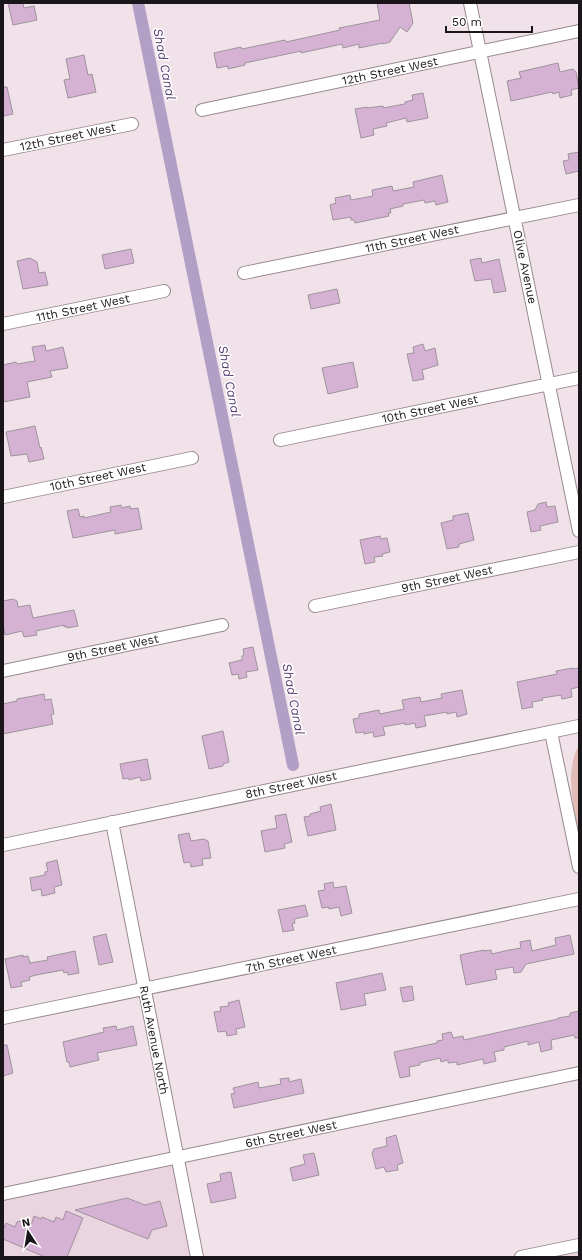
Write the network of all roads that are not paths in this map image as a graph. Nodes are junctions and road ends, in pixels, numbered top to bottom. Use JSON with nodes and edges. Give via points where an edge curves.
{"nodes":[{"id":1,"x":470,"y":3,"type":"edge"},
{"id":2,"x":579,"y":31,"type":"edge"},
{"id":3,"x":481,"y":52,"type":"junction"},
{"id":4,"x":202,"y":110,"type":"dead end"},
{"id":5,"x":132,"y":124,"type":"dead end"},
{"id":6,"x":3,"y":150,"type":"edge"},
{"id":7,"x":579,"y":205,"type":"edge"},
{"id":8,"x":515,"y":219,"type":"junction"},
{"id":9,"x":244,"y":274,"type":"dead end"},
{"id":10,"x":164,"y":291,"type":"dead end"},
{"id":11,"x":3,"y":324,"type":"edge"},
{"id":12,"x":579,"y":378,"type":"edge"},
{"id":13,"x":549,"y":384,"type":"junction"},
{"id":14,"x":280,"y":440,"type":"dead end"},
{"id":15,"x":192,"y":458,"type":"dead end"},
{"id":16,"x":3,"y":497,"type":"edge"},
{"id":17,"x":579,"y":531,"type":"edge"},
{"id":18,"x":579,"y":552,"type":"edge"},
{"id":19,"x":315,"y":606,"type":"dead end"},
{"id":20,"x":222,"y":625,"type":"dead end"},
{"id":21,"x":3,"y":670,"type":"edge"},
{"id":22,"x":579,"y":726,"type":"edge"},
{"id":23,"x":551,"y":732,"type":"junction"},
{"id":24,"x":112,"y":822,"type":"junction"},
{"id":25,"x":3,"y":844,"type":"edge"},
{"id":26,"x":579,"y":867,"type":"edge"},
{"id":27,"x":579,"y":899,"type":"edge"},
{"id":28,"x":144,"y":989,"type":"junction"},
{"id":29,"x":3,"y":1018,"type":"edge"},
{"id":30,"x":579,"y":1074,"type":"edge"},
{"id":31,"x":178,"y":1158,"type":"junction"},
{"id":32,"x":3,"y":1194,"type":"edge"},
{"id":33,"x":579,"y":1245,"type":"edge"},
{"id":34,"x":197,"y":1257,"type":"edge"},
{"id":35,"x":525,"y":1257,"type":"edge"}],
"edges":[{"from":1,"to":3,"type":"street","name":"Olive Avenue"},
{"from":2,"to":3,"type":"street","name":"12th Street West"},
{"from":3,"to":4,"type":"street","name":"12th Street West"},
{"from":3,"to":8,"type":"street","name":"Olive Avenue"},
{"from":5,"to":6,"type":"street","name":"12th Street West"},
{"from":7,"to":8,"type":"street","name":"11th Street West"},
{"from":8,"to":9,"type":"street","name":"11th Street West"},
{"from":8,"to":13,"type":"street","name":"Olive Avenue"},
{"from":10,"to":11,"type":"street","name":"11th Street West"},
{"from":12,"to":13,"type":"street","name":"10th Street West"},
{"from":13,"to":14,"type":"street","name":"10th Street West"},
{"from":13,"to":17,"type":"street","name":"Olive Avenue"},
{"from":15,"to":16,"type":"street","name":"10th Street West"},
{"from":18,"to":19,"type":"street","name":"9th Street West"},
{"from":20,"to":21,"type":"street","name":"9th Street West"},
{"from":22,"to":23,"type":"street","name":"8th Street West"},
{"from":23,"to":24,"type":"street","name":"8th Street West"},
{"from":23,"to":26,"type":"street"},
{"from":24,"to":25,"type":"street","name":"8th Street West"},
{"from":24,"to":28,"type":"street","name":"Ruth Avenue North"},
{"from":27,"to":28,"type":"street","name":"7th Street West"},
{"from":28,"to":29,"type":"street","name":"7th Street West"},
{"from":28,"to":31,"type":"street","name":"Ruth Avenue North"},
{"from":30,"to":31,"type":"street","name":"6th Street West"},
{"from":31,"to":32,"type":"street","name":"6th Street West"},
{"from":31,"to":34,"type":"street","name":"Ruth Avenue North"},
{"from":33,"to":35,"type":"street"}]}
